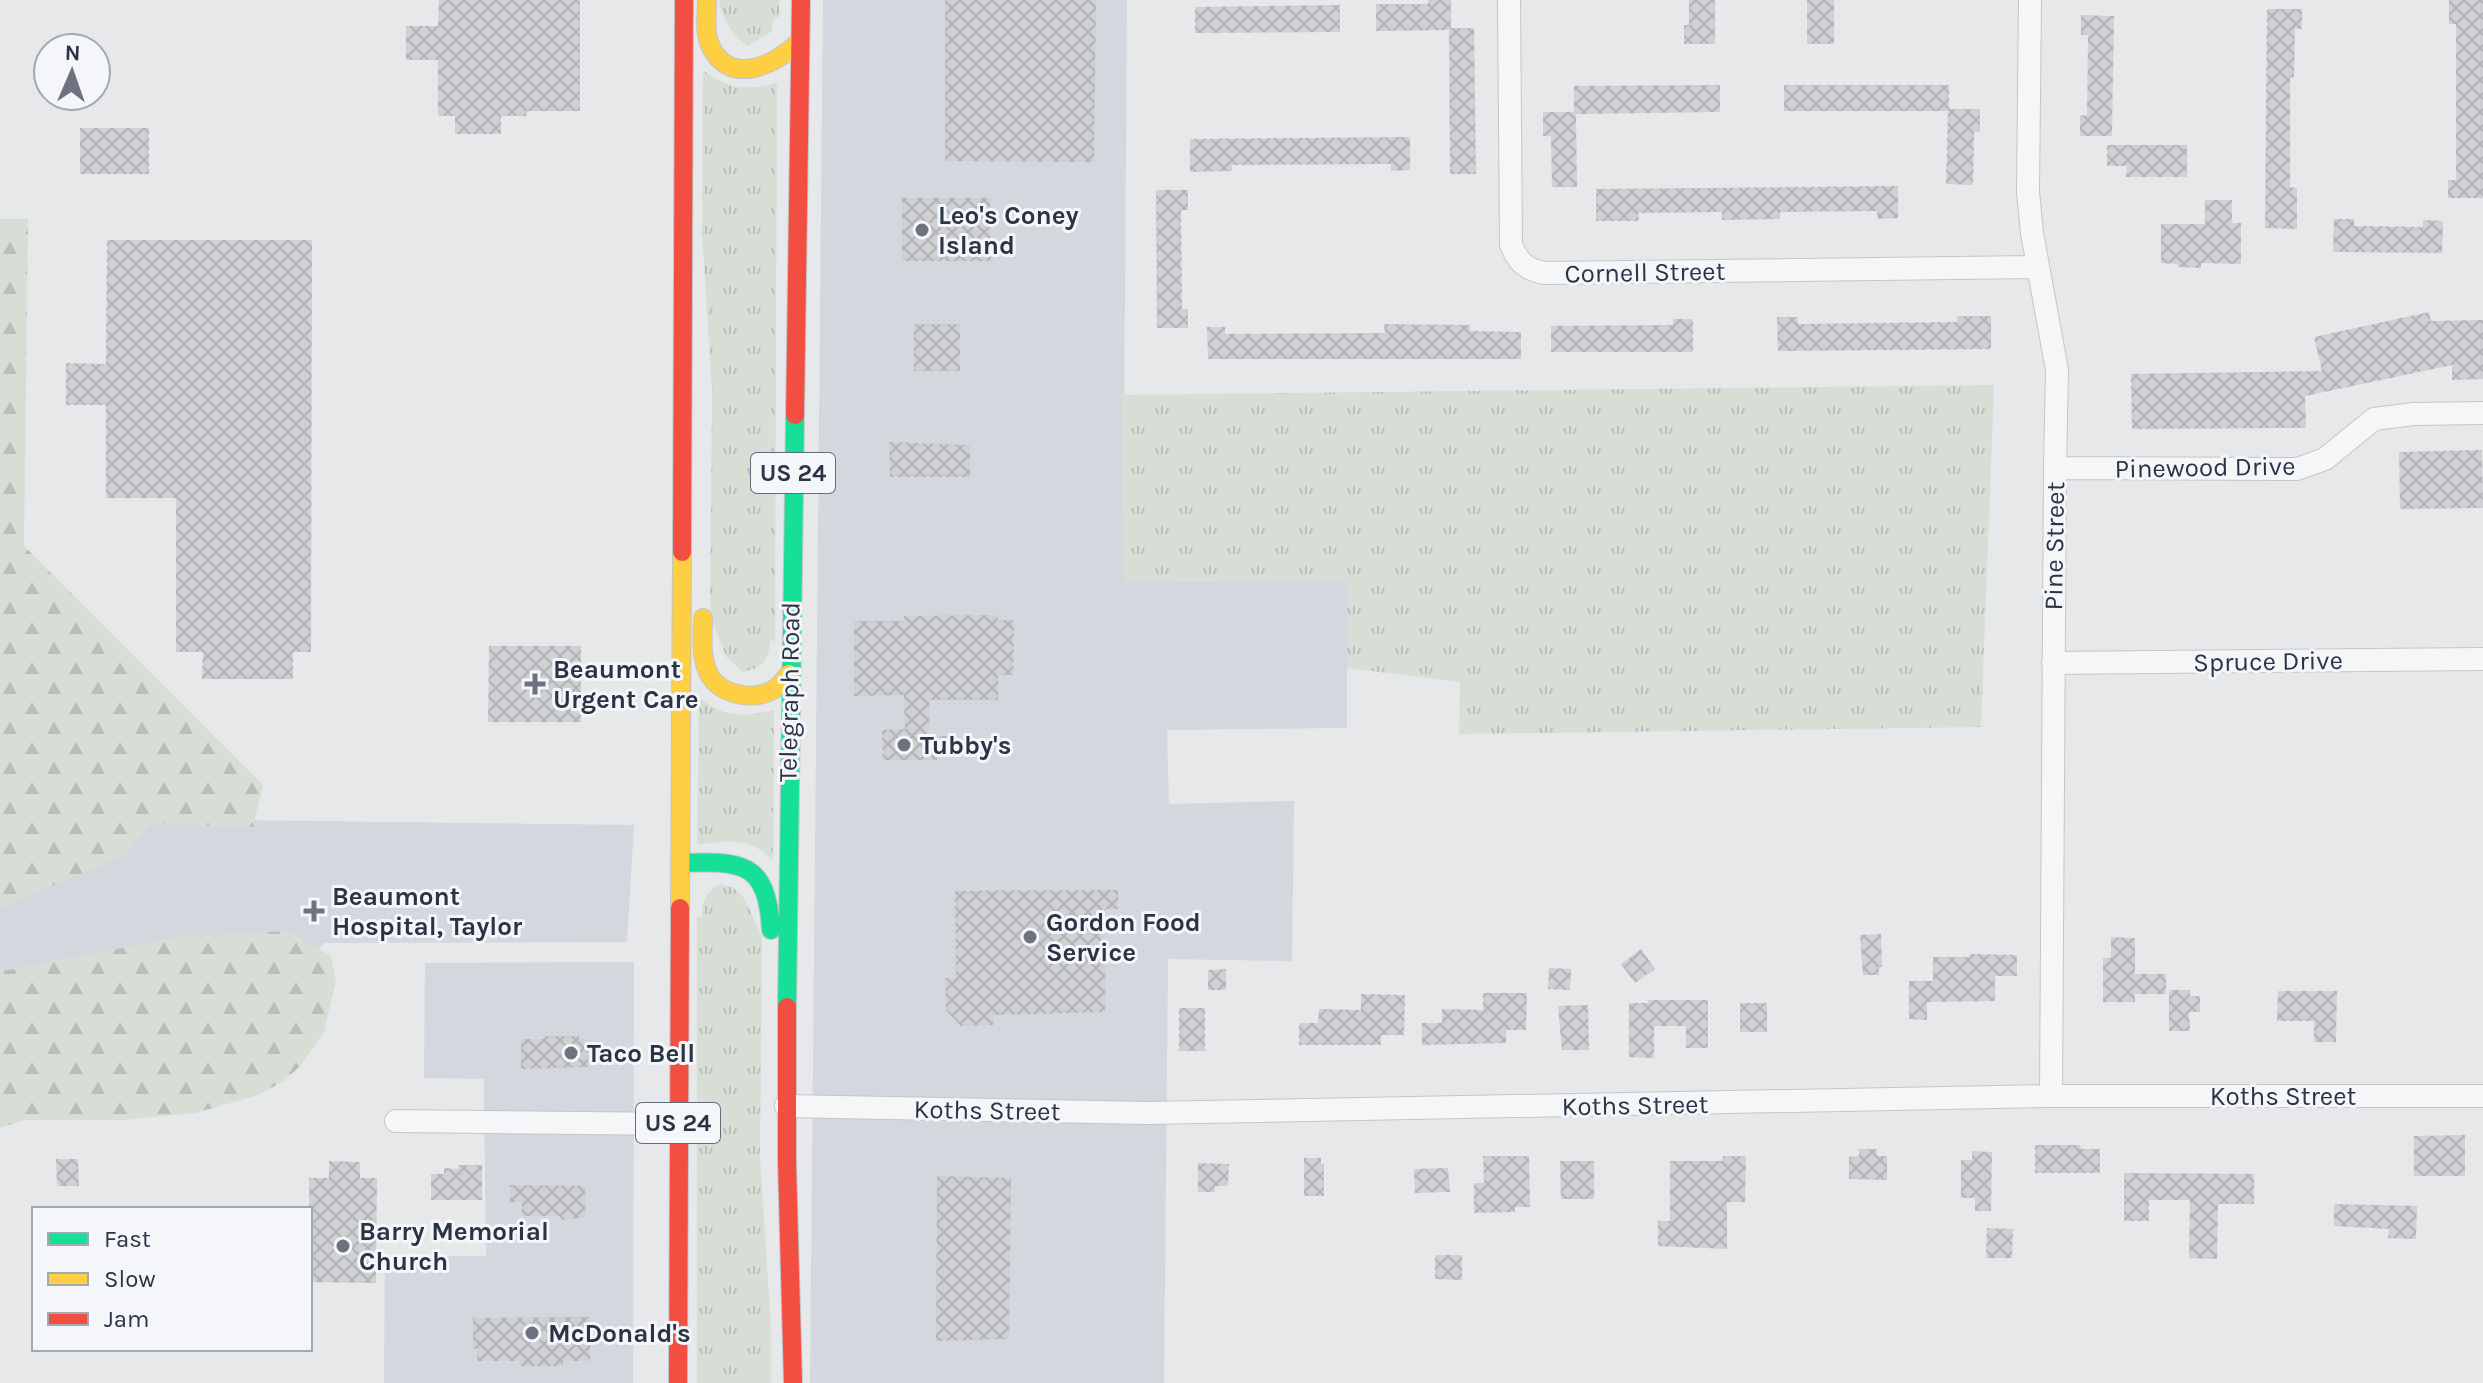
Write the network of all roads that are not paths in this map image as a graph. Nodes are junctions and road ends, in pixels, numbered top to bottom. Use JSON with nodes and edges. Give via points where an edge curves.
{"nodes":[{"id":1,"x":684,"y":0,"type":"edge"},
{"id":2,"x":707,"y":0,"type":"edge"},
{"id":3,"x":801,"y":0,"type":"edge"},
{"id":4,"x":1509,"y":0,"type":"edge"},
{"id":5,"x":2030,"y":0,"type":"edge"},
{"id":6,"x":800,"y":41,"type":"junction"},
{"id":7,"x":2038,"y":267,"type":"junction"},
{"id":8,"x":683,"y":319,"type":"junction"},
{"id":9,"x":701,"y":393,"type":"dead end"},
{"id":10,"x":2483,"y":413,"type":"edge"},
{"id":11,"x":2055,"y":468,"type":"junction"},
{"id":12,"x":703,"y":599,"type":"dead end"},
{"id":13,"x":2483,"y":659,"type":"edge"},
{"id":14,"x":2053,"y":663,"type":"junction"},
{"id":15,"x":789,"y":674,"type":"junction"},
{"id":16,"x":681,"y":863,"type":"junction"},
{"id":17,"x":2051,"y":1096,"type":"junction"},
{"id":18,"x":2483,"y":1096,"type":"edge"},
{"id":19,"x":786,"y":1106,"type":"junction"},
{"id":20,"x":396,"y":1121,"type":"dead end"},
{"id":21,"x":678,"y":1124,"type":"junction"},
{"id":22,"x":791,"y":1291,"type":"junction"},
{"id":23,"x":678,"y":1383,"type":"edge"},
{"id":24,"x":793,"y":1383,"type":"edge"}],
"edges":[{"from":1,"to":8,"type":"main road","number":"US 24"},
{"from":2,"to":6,"type":"main road","via":[[709,43],[734,67],[770,66]]},
{"from":3,"to":6,"type":"main road","name":"Telegraph Road","number":"US 24"},
{"from":4,"to":7,"type":"street","name":"Cornell Street","via":[[1511,244],[1519,262],[1532,271]]},
{"from":5,"to":7,"type":"street","name":"Pine Street","via":[[2028,192]]},
{"from":6,"to":15,"type":"main road","name":"Telegraph Road","number":"US 24"},
{"from":7,"to":11,"type":"street","name":"Pine Street","via":[[2057,370]]},
{"from":8,"to":9,"type":"main road"},
{"from":8,"to":16,"type":"main road","number":"US 24"},
{"from":10,"to":11,"type":"street","name":"Pinewood Drive","via":[[2374,419],[2325,459],[2297,469]]},
{"from":11,"to":14,"type":"street","name":"Pine Street"},
{"from":12,"to":15,"type":"main road","via":[[704,659],[711,679],[725,689],[751,695],[767,693]]},
{"from":13,"to":14,"type":"street","name":"Spruce Drive"},
{"from":14,"to":17,"type":"street","name":"Pine Street"},
{"from":15,"to":19,"type":"main road","name":"Telegraph Road","number":"US 24"},
{"from":16,"to":21,"type":"main road","number":"US 24"},
{"from":16,"to":22,"type":"main road","via":[[744,866],[764,884],[771,907],[771,1209],[773,1238]]},
{"from":17,"to":18,"type":"street","name":"Koths Street"},
{"from":17,"to":19,"type":"street","name":"Koths Street","via":[[1147,1113]]},
{"from":19,"to":22,"type":"main road","name":"Telegraph Road","number":"US 24"},
{"from":20,"to":21,"type":"street"},
{"from":21,"to":23,"type":"main road","number":"US 24"},
{"from":22,"to":24,"type":"main road","name":"Telegraph Road","number":"US 24"}]}
